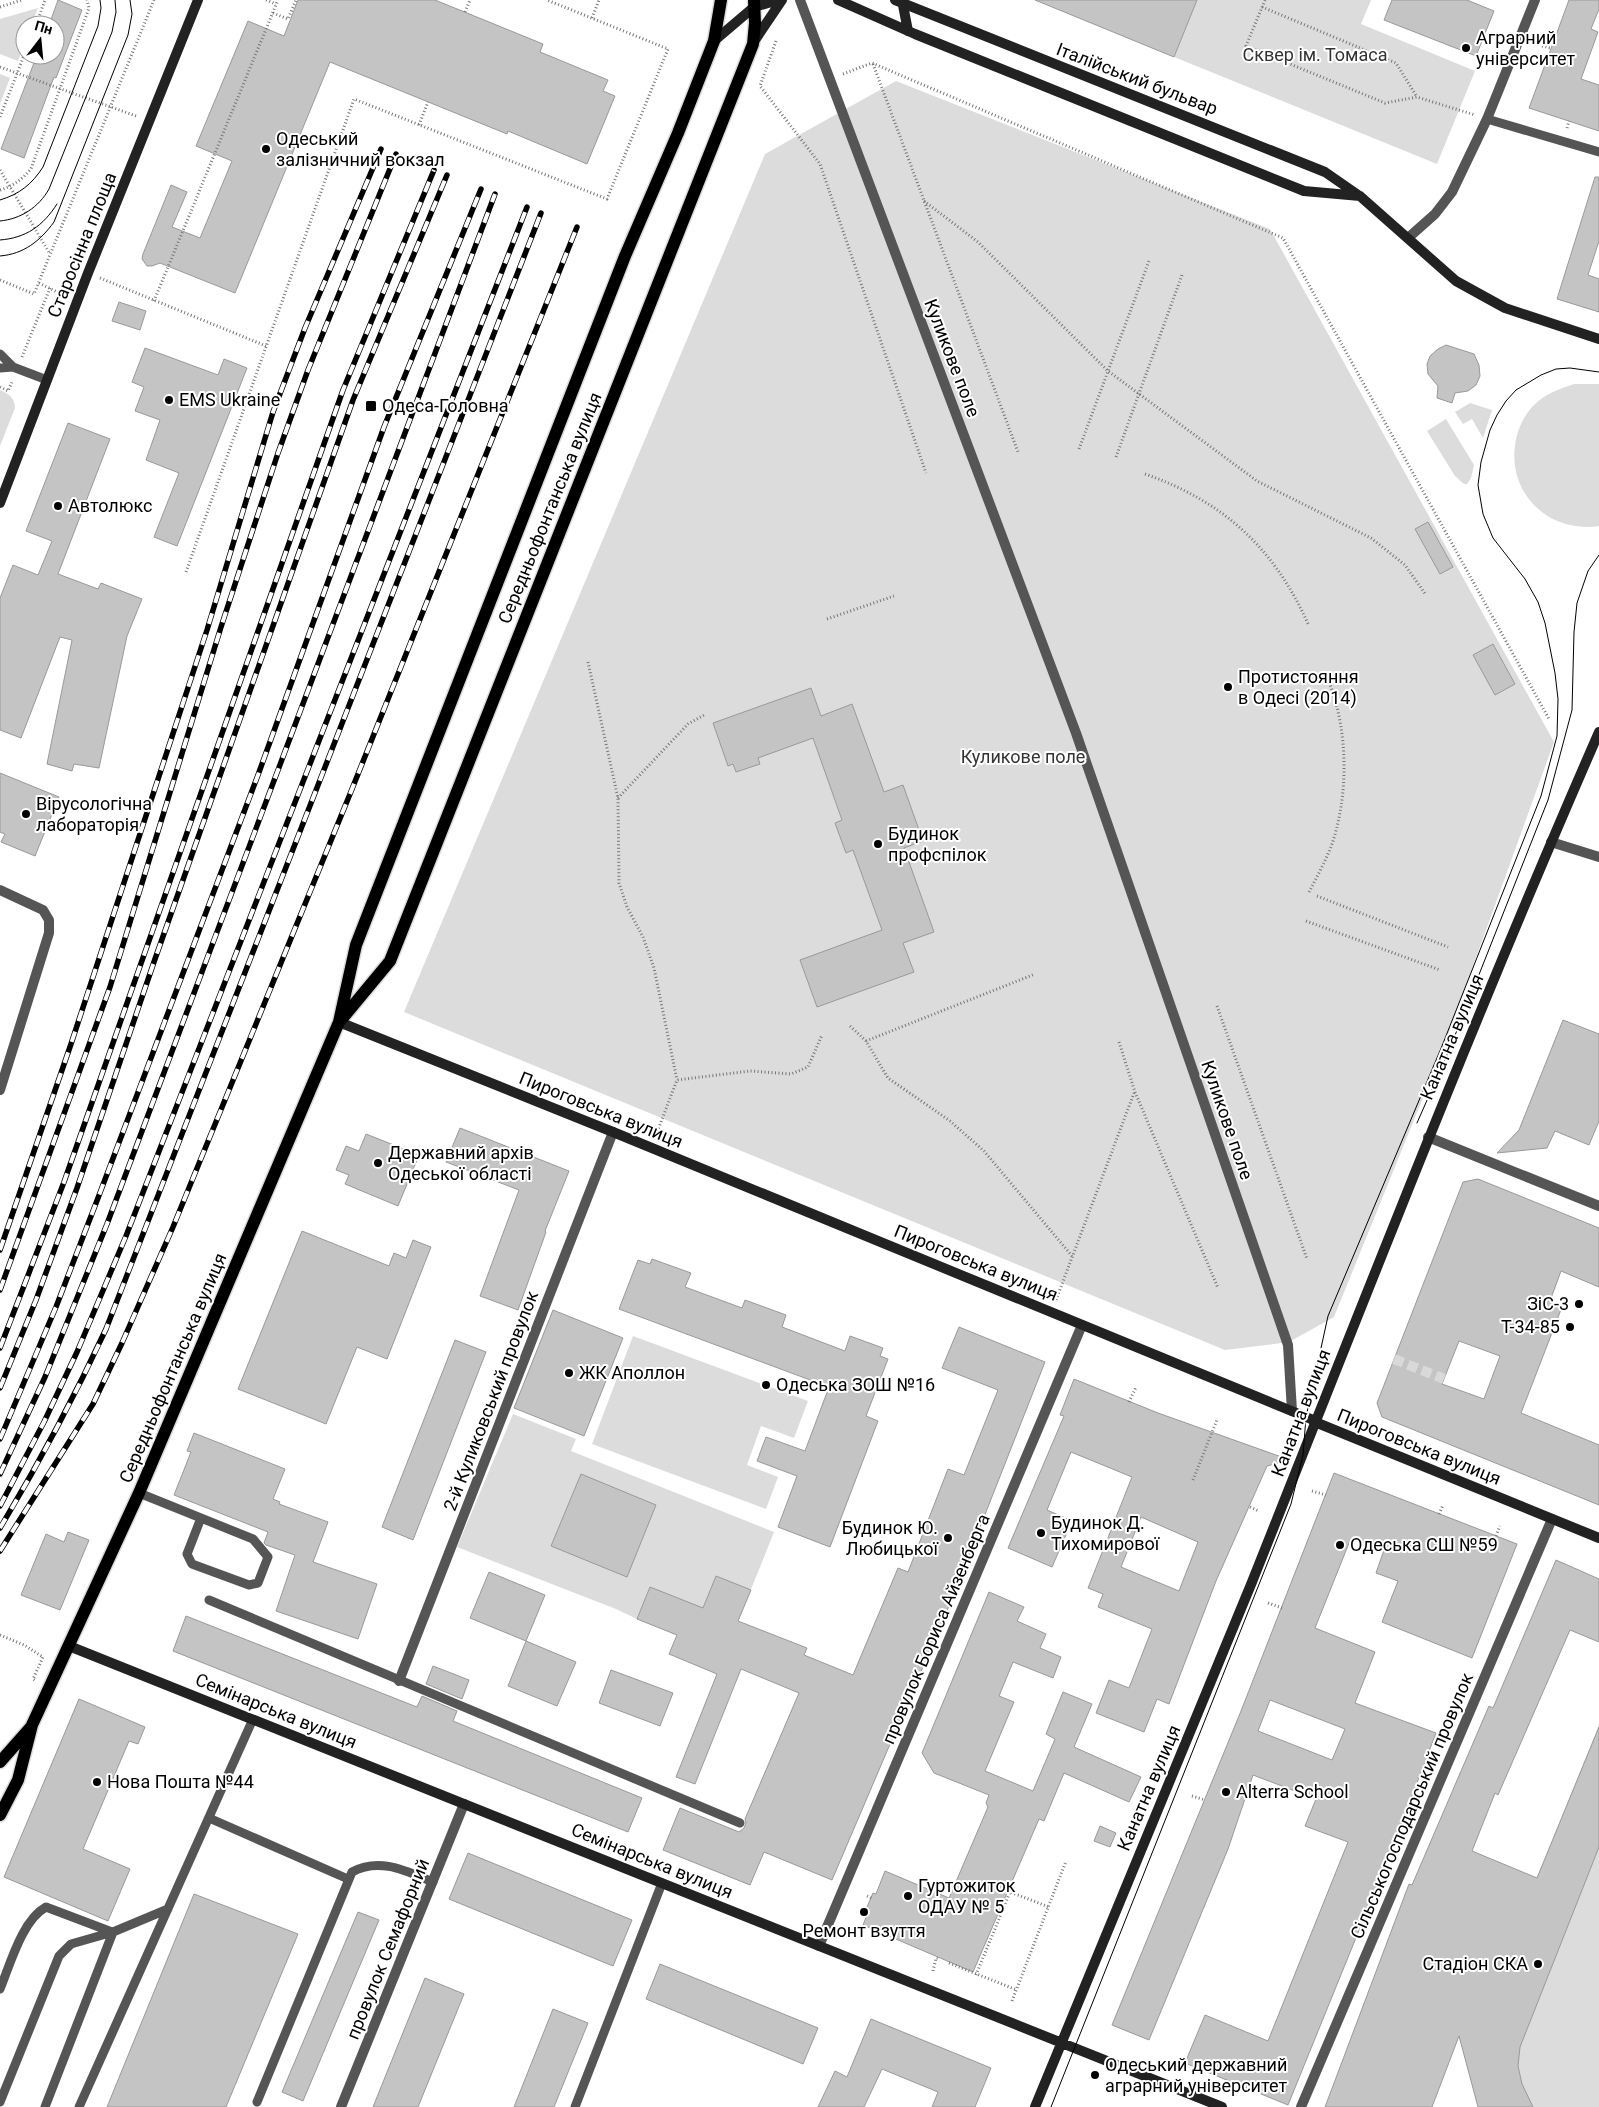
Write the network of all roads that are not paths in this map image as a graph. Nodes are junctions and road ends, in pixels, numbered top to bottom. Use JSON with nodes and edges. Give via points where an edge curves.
{"nodes":[{"id":1,"x":198,"y":0,"type":"edge"},
{"id":2,"x":721,"y":0,"type":"edge"},
{"id":3,"x":778,"y":0,"type":"edge"},
{"id":4,"x":782,"y":0,"type":"edge"},
{"id":5,"x":800,"y":0,"type":"edge"},
{"id":6,"x":838,"y":0,"type":"edge"},
{"id":7,"x":1535,"y":0,"type":"edge"},
{"id":8,"x":900,"y":1,"type":"edge"},
{"id":9,"x":754,"y":4,"type":"edge"},
{"id":10,"x":908,"y":31,"type":"junction"},
{"id":11,"x":714,"y":40,"type":"junction"},
{"id":12,"x":753,"y":44,"type":"junction"},
{"id":13,"x":1487,"y":119,"type":"junction"},
{"id":14,"x":1599,"y":152,"type":"edge"},
{"id":15,"x":1361,"y":196,"type":"junction"},
{"id":16,"x":1408,"y":238,"type":"junction"},
{"id":17,"x":1599,"y":339,"type":"edge"},
{"id":18,"x":0,"y":354,"type":"edge"},
{"id":19,"x":0,"y":368,"type":"edge"},
{"id":20,"x":15,"y":368,"type":"junction"},
{"id":21,"x":47,"y":380,"type":"junction"},
{"id":22,"x":0,"y":503,"type":"edge"},
{"id":23,"x":1599,"y":732,"type":"edge"},
{"id":24,"x":1551,"y":842,"type":"junction"},
{"id":25,"x":1599,"y":857,"type":"edge"},
{"id":26,"x":0,"y":890,"type":"edge"},
{"id":27,"x":339,"y":1022,"type":"junction"},
{"id":28,"x":0,"y":1090,"type":"edge"},
{"id":29,"x":613,"y":1132,"type":"junction"},
{"id":30,"x":1428,"y":1137,"type":"junction"},
{"id":31,"x":1599,"y":1206,"type":"edge"},
{"id":32,"x":1082,"y":1325,"type":"junction"},
{"id":33,"x":1292,"y":1411,"type":"junction"},
{"id":34,"x":1315,"y":1422,"type":"junction"},
{"id":35,"x":139,"y":1493,"type":"junction"},
{"id":36,"x":201,"y":1518,"type":"junction"},
{"id":37,"x":1552,"y":1519,"type":"junction"},
{"id":38,"x":1599,"y":1538,"type":"edge"},
{"id":39,"x":209,"y":1600,"type":"dead end"},
{"id":40,"x":69,"y":1646,"type":"junction"},
{"id":41,"x":399,"y":1681,"type":"junction"},
{"id":42,"x":253,"y":1719,"type":"junction"},
{"id":43,"x":32,"y":1725,"type":"junction"},
{"id":44,"x":0,"y":1762,"type":"edge"},
{"id":45,"x":464,"y":1804,"type":"junction"},
{"id":46,"x":0,"y":1815,"type":"edge"},
{"id":47,"x":209,"y":1818,"type":"junction"},
{"id":48,"x":740,"y":1823,"type":"dead end"},
{"id":49,"x":348,"y":1879,"type":"junction"},
{"id":50,"x":433,"y":1882,"type":"junction"},
{"id":51,"x":662,"y":1883,"type":"junction"},
{"id":52,"x":168,"y":1909,"type":"junction"},
{"id":53,"x":113,"y":1932,"type":"junction"},
{"id":54,"x":819,"y":1946,"type":"junction"},
{"id":55,"x":0,"y":1989,"type":"edge"},
{"id":56,"x":1062,"y":2043,"type":"junction"},
{"id":57,"x":0,"y":2102,"type":"edge"},
{"id":58,"x":257,"y":2102,"type":"dead end"},
{"id":59,"x":45,"y":2107,"type":"edge"},
{"id":60,"x":79,"y":2107,"type":"edge"},
{"id":61,"x":341,"y":2107,"type":"edge"},
{"id":62,"x":575,"y":2107,"type":"edge"},
{"id":63,"x":1035,"y":2107,"type":"edge"},
{"id":64,"x":1222,"y":2107,"type":"edge"},
{"id":65,"x":1301,"y":2107,"type":"edge"}],
"edges":[{"from":1,"to":21,"type":"main road","name":"Старосінна площа"},
{"from":2,"to":11,"type":"main road","name":"Середньофонтанська вулиця"},
{"from":3,"to":9,"type":"main road"},
{"from":4,"to":12,"type":"main road","name":"Середньофонтанська вулиця"},
{"from":5,"to":33,"type":"street","name":"Куликове поле","via":[[1076,733],[1288,1345]]},
{"from":6,"to":10,"type":"main road"},
{"from":7,"to":13,"type":"street"},
{"from":8,"to":10,"type":"main road"},
{"from":8,"to":15,"type":"main road","name":"Італійський бульвар","via":[[1308,164]]},
{"from":9,"to":11,"type":"main road"},
{"from":9,"to":12,"type":"main road"},
{"from":10,"to":15,"type":"main road","via":[[1304,191]]},
{"from":11,"to":27,"type":"main road","name":"Середньофонтанська вулиця","via":[[625,256],[356,945]]},
{"from":12,"to":27,"type":"main road","name":"Середньофонтанська вулиця","via":[[390,961]]},
{"from":13,"to":14,"type":"lane"},
{"from":13,"to":16,"type":"street","via":[[1452,192],[1435,214]]},
{"from":15,"to":16,"type":"main road","name":"Італійський бульвар"},
{"from":16,"to":17,"type":"main road","name":"Італійський бульвар","via":[[1456,281],[1505,308]]},
{"from":18,"to":20,"type":"lane"},
{"from":19,"to":20,"type":"lane"},
{"from":20,"to":21,"type":"lane"},
{"from":21,"to":22,"type":"main road","name":"Старосінна площа"},
{"from":23,"to":24,"type":"main road","name":"Канатна вулиця"},
{"from":24,"to":25,"type":"street"},
{"from":24,"to":30,"type":"main road","name":"Канатна вулиця"},
{"from":26,"to":28,"type":"street","via":[[42,910],[49,920],[49,932]]},
{"from":27,"to":29,"type":"main road","name":"Пироговська вулиця"},
{"from":27,"to":35,"type":"main road","name":"Середньофонтанська вулиця"},
{"from":29,"to":32,"type":"main road","name":"Пироговська вулиця"},
{"from":29,"to":41,"type":"street","name":"2-й Куликовський провулок"},
{"from":30,"to":31,"type":"street"},
{"from":30,"to":34,"type":"main road","name":"Канатна вулиця"},
{"from":32,"to":33,"type":"main road","name":"Пироговська вулиця"},
{"from":32,"to":54,"type":"street","name":"провулок Бориса Айзенберга"},
{"from":33,"to":34,"type":"main road","name":"Пироговська вулиця"},
{"from":34,"to":37,"type":"main road","name":"Пироговська вулиця"},
{"from":34,"to":56,"type":"main road","name":"Канатна вулиця"},
{"from":35,"to":36,"type":"lane"},
{"from":35,"to":40,"type":"main road","name":"Середньофонтанська вулиця"},
{"from":36,"to":36,"type":"lane","via":[[253,1539],[268,1557],[258,1582],[249,1585],[192,1564],[187,1554]]},
{"from":37,"to":38,"type":"main road","name":"Пироговська вулиця"},
{"from":37,"to":65,"type":"street","name":"Сільськогосподарський провулок"},
{"from":39,"to":41,"type":"lane"},
{"from":40,"to":42,"type":"main road","name":"Семінарська вулиця"},
{"from":40,"to":43,"type":"main road","name":"Середньофонтанська вулиця"},
{"from":41,"to":48,"type":"lane"},
{"from":42,"to":45,"type":"main road","name":"Семінарська вулиця"},
{"from":42,"to":47,"type":"lane"},
{"from":43,"to":44,"type":"main road","name":"Середньофонтанська вулиця"},
{"from":43,"to":46,"type":"main road","name":"Середньофонтанська вулиця","via":[[18,1780]]},
{"from":45,"to":50,"type":"street","name":"провулок Семафорний"},
{"from":45,"to":51,"type":"main road","name":"Семінарська вулиця"},
{"from":47,"to":49,"type":"lane"},
{"from":47,"to":52,"type":"lane"},
{"from":49,"to":50,"type":"lane","via":[[352,1872],[374,1864],[400,1869]]},
{"from":49,"to":58,"type":"lane"},
{"from":50,"to":61,"type":"street","name":"провулок Семафорний"},
{"from":51,"to":54,"type":"main road","name":"Семінарська вулиця"},
{"from":51,"to":62,"type":"lane"},
{"from":52,"to":53,"type":"lane"},
{"from":52,"to":60,"type":"lane"},
{"from":53,"to":55,"type":"lane","via":[[46,1908],[36,1912]]},
{"from":53,"to":57,"type":"lane","via":[[71,1944],[59,1956]]},
{"from":53,"to":59,"type":"lane"},
{"from":54,"to":56,"type":"main road","name":"Семінарська вулиця"},
{"from":56,"to":63,"type":"main road","name":"Канатна вулиця"},
{"from":56,"to":64,"type":"main road","name":"Семінарська вулиця"}]}
